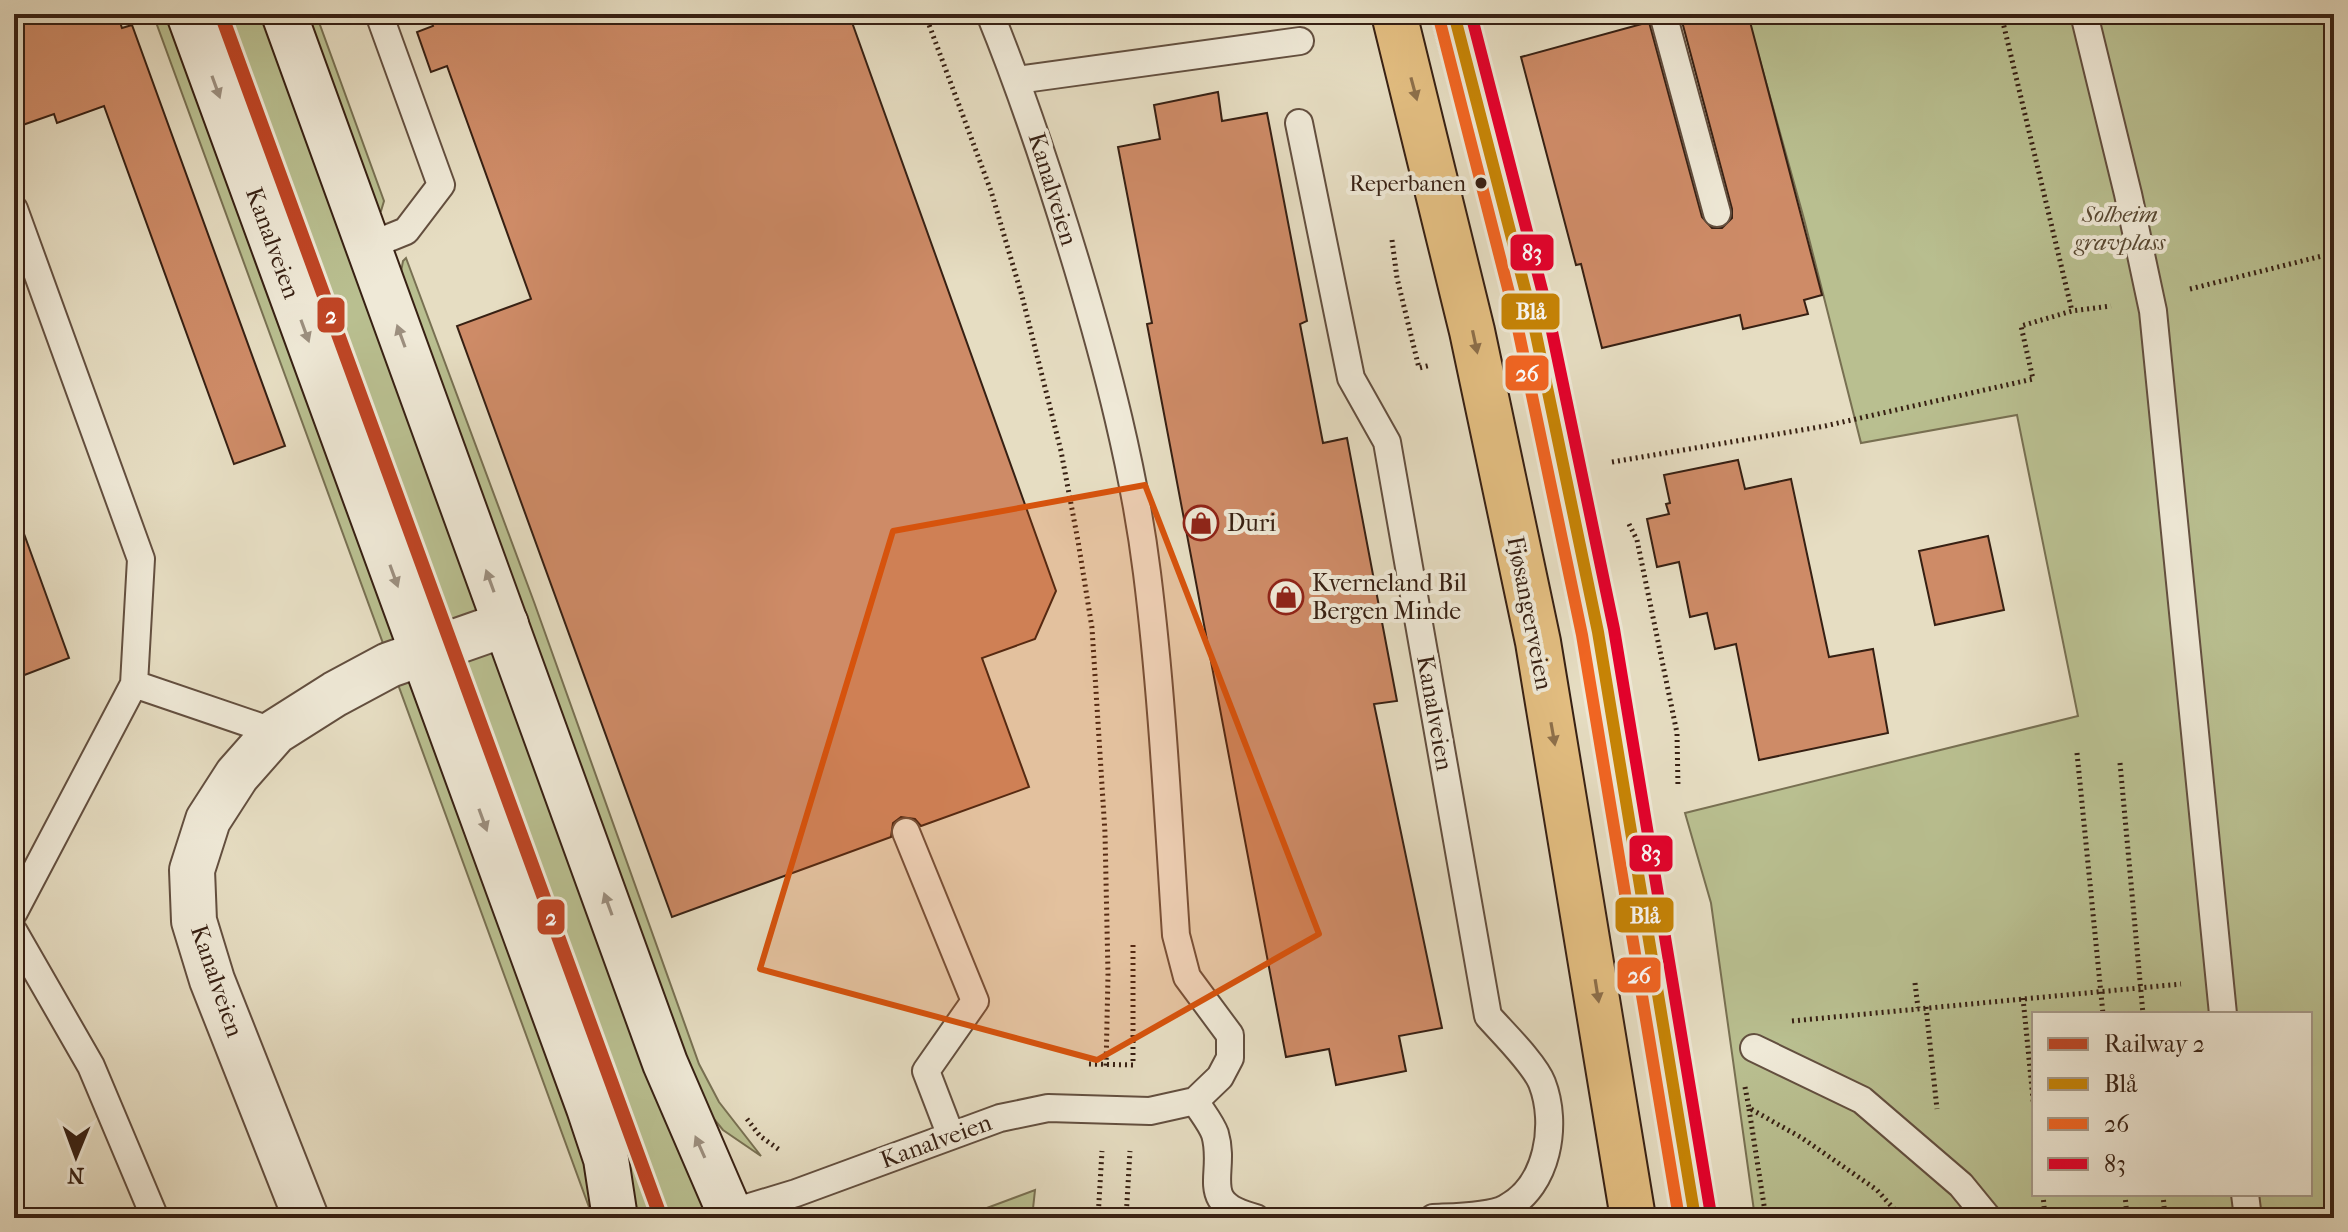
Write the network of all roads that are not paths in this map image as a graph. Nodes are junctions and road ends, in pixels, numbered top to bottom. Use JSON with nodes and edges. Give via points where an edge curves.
{"nodes":[{"id":1,"x":189,"y":14,"type":"edge"},
{"id":2,"x":284,"y":14,"type":"edge"},
{"id":3,"x":379,"y":14,"type":"edge"},
{"id":4,"x":990,"y":14,"type":"edge"},
{"id":5,"x":1394,"y":14,"type":"edge"},
{"id":6,"x":1454,"y":14,"type":"edge"},
{"id":7,"x":1663,"y":14,"type":"edge"},
{"id":8,"x":2084,"y":14,"type":"edge"},
{"id":9,"x":1300,"y":41,"type":"dead end"},
{"id":10,"x":1017,"y":80,"type":"junction"},
{"id":11,"x":1299,"y":123,"type":"dead end"},
{"id":12,"x":14,"y":209,"type":"edge"},
{"id":13,"x":1717,"y":213,"type":"dead end"},
{"id":14,"x":369,"y":246,"type":"junction"},
{"id":15,"x":506,"y":624,"type":"junction"},
{"id":16,"x":422,"y":653,"type":"junction"},
{"id":17,"x":134,"y":684,"type":"junction"},
{"id":18,"x":275,"y":732,"type":"junction"},
{"id":19,"x":906,"y":832,"type":"dead end"},
{"id":20,"x":14,"y":912,"type":"edge"},
{"id":21,"x":14,"y":932,"type":"edge"},
{"id":22,"x":2223,"y":1012,"type":"edge"},
{"id":23,"x":1754,"y":1048,"type":"road end"},
{"id":24,"x":1195,"y":1101,"type":"junction"},
{"id":25,"x":951,"y":1136,"type":"junction"},
{"id":26,"x":2245,"y":1196,"type":"edge"},
{"id":27,"x":1213,"y":1206,"type":"edge"},
{"id":28,"x":731,"y":1215,"type":"edge"},
{"id":29,"x":1490,"y":1215,"type":"edge"},
{"id":30,"x":155,"y":1218,"type":"edge"},
{"id":31,"x":306,"y":1218,"type":"edge"},
{"id":32,"x":615,"y":1218,"type":"edge"},
{"id":33,"x":1256,"y":1218,"type":"edge"},
{"id":34,"x":1433,"y":1218,"type":"edge"},
{"id":35,"x":1633,"y":1218,"type":"edge"},
{"id":36,"x":1695,"y":1218,"type":"edge"},
{"id":37,"x":1988,"y":1218,"type":"edge"},
{"id":38,"x":2248,"y":1218,"type":"edge"}],
"edges":[{"from":1,"to":16,"type":"main road","name":"Kanalveien","one_way":true},
{"from":2,"to":14,"type":"main road","name":"Kanalveien"},
{"from":3,"to":14,"type":"lane","via":[[441,185],[406,231]]},
{"from":4,"to":10,"type":"lane","name":"Kanalveien"},
{"from":5,"to":35,"type":"highway","name":"Fjøsangerveien","one_way":true,"via":[[1472,331],[1538,642]]},
{"from":6,"to":36,"type":"highway","via":[[1533,320],[1598,632]]},
{"from":7,"to":13,"type":"lane"},
{"from":8,"to":22,"type":"lane","via":[[2151,301]]},
{"from":9,"to":10,"type":"lane"},
{"from":10,"to":24,"type":"lane","name":"Kanalveien","via":[[1102,351],[1128,465],[1147,572],[1176,935],[1187,977],[1230,1035],[1230,1058],[1220,1077]]},
{"from":11,"to":29,"type":"lane","name":"Kanalveien","via":[[1351,378],[1387,442],[1488,1016],[1541,1080],[1547,1101],[1550,1125],[1536,1177],[1528,1191]]},
{"from":12,"to":17,"type":"lane","via":[[141,559]]},
{"from":15,"to":14,"type":"main road","name":"Kanalveien","one_way":true},
{"from":15,"to":16,"type":"main road","name":"Kanalveien"},
{"from":28,"to":15,"type":"main road","name":"Kanalveien","one_way":true,"via":[[665,1063]]},
{"from":16,"to":18,"type":"main road","name":"Kanalveien","via":[[389,665]]},
{"from":16,"to":32,"type":"main road","name":"Kanalveien","one_way":true,"via":[[589,1108],[606,1159]]},
{"from":17,"to":18,"type":"lane"},
{"from":17,"to":20,"type":"lane"},
{"from":18,"to":31,"type":"main road","name":"Kanalveien","via":[[237,775],[208,820],[192,870],[194,921]]},
{"from":19,"to":25,"type":"lane","via":[[975,1001],[926,1071]]},
{"from":21,"to":30,"type":"lane","via":[[91,1066]]},
{"from":23,"to":37,"type":"lane","via":[[1862,1100],[1961,1185]]},
{"from":24,"to":25,"type":"lane","name":"Kanalveien","via":[[1150,1111],[1048,1108]]},
{"from":24,"to":27,"type":"lane","via":[[1215,1133]]},
{"from":25,"to":28,"type":"lane","name":"Kanalveien"},
{"from":26,"to":38,"type":"lane"},
{"from":27,"to":33,"type":"lane"},
{"from":29,"to":34,"type":"lane","name":"Kanalveien"}]}
